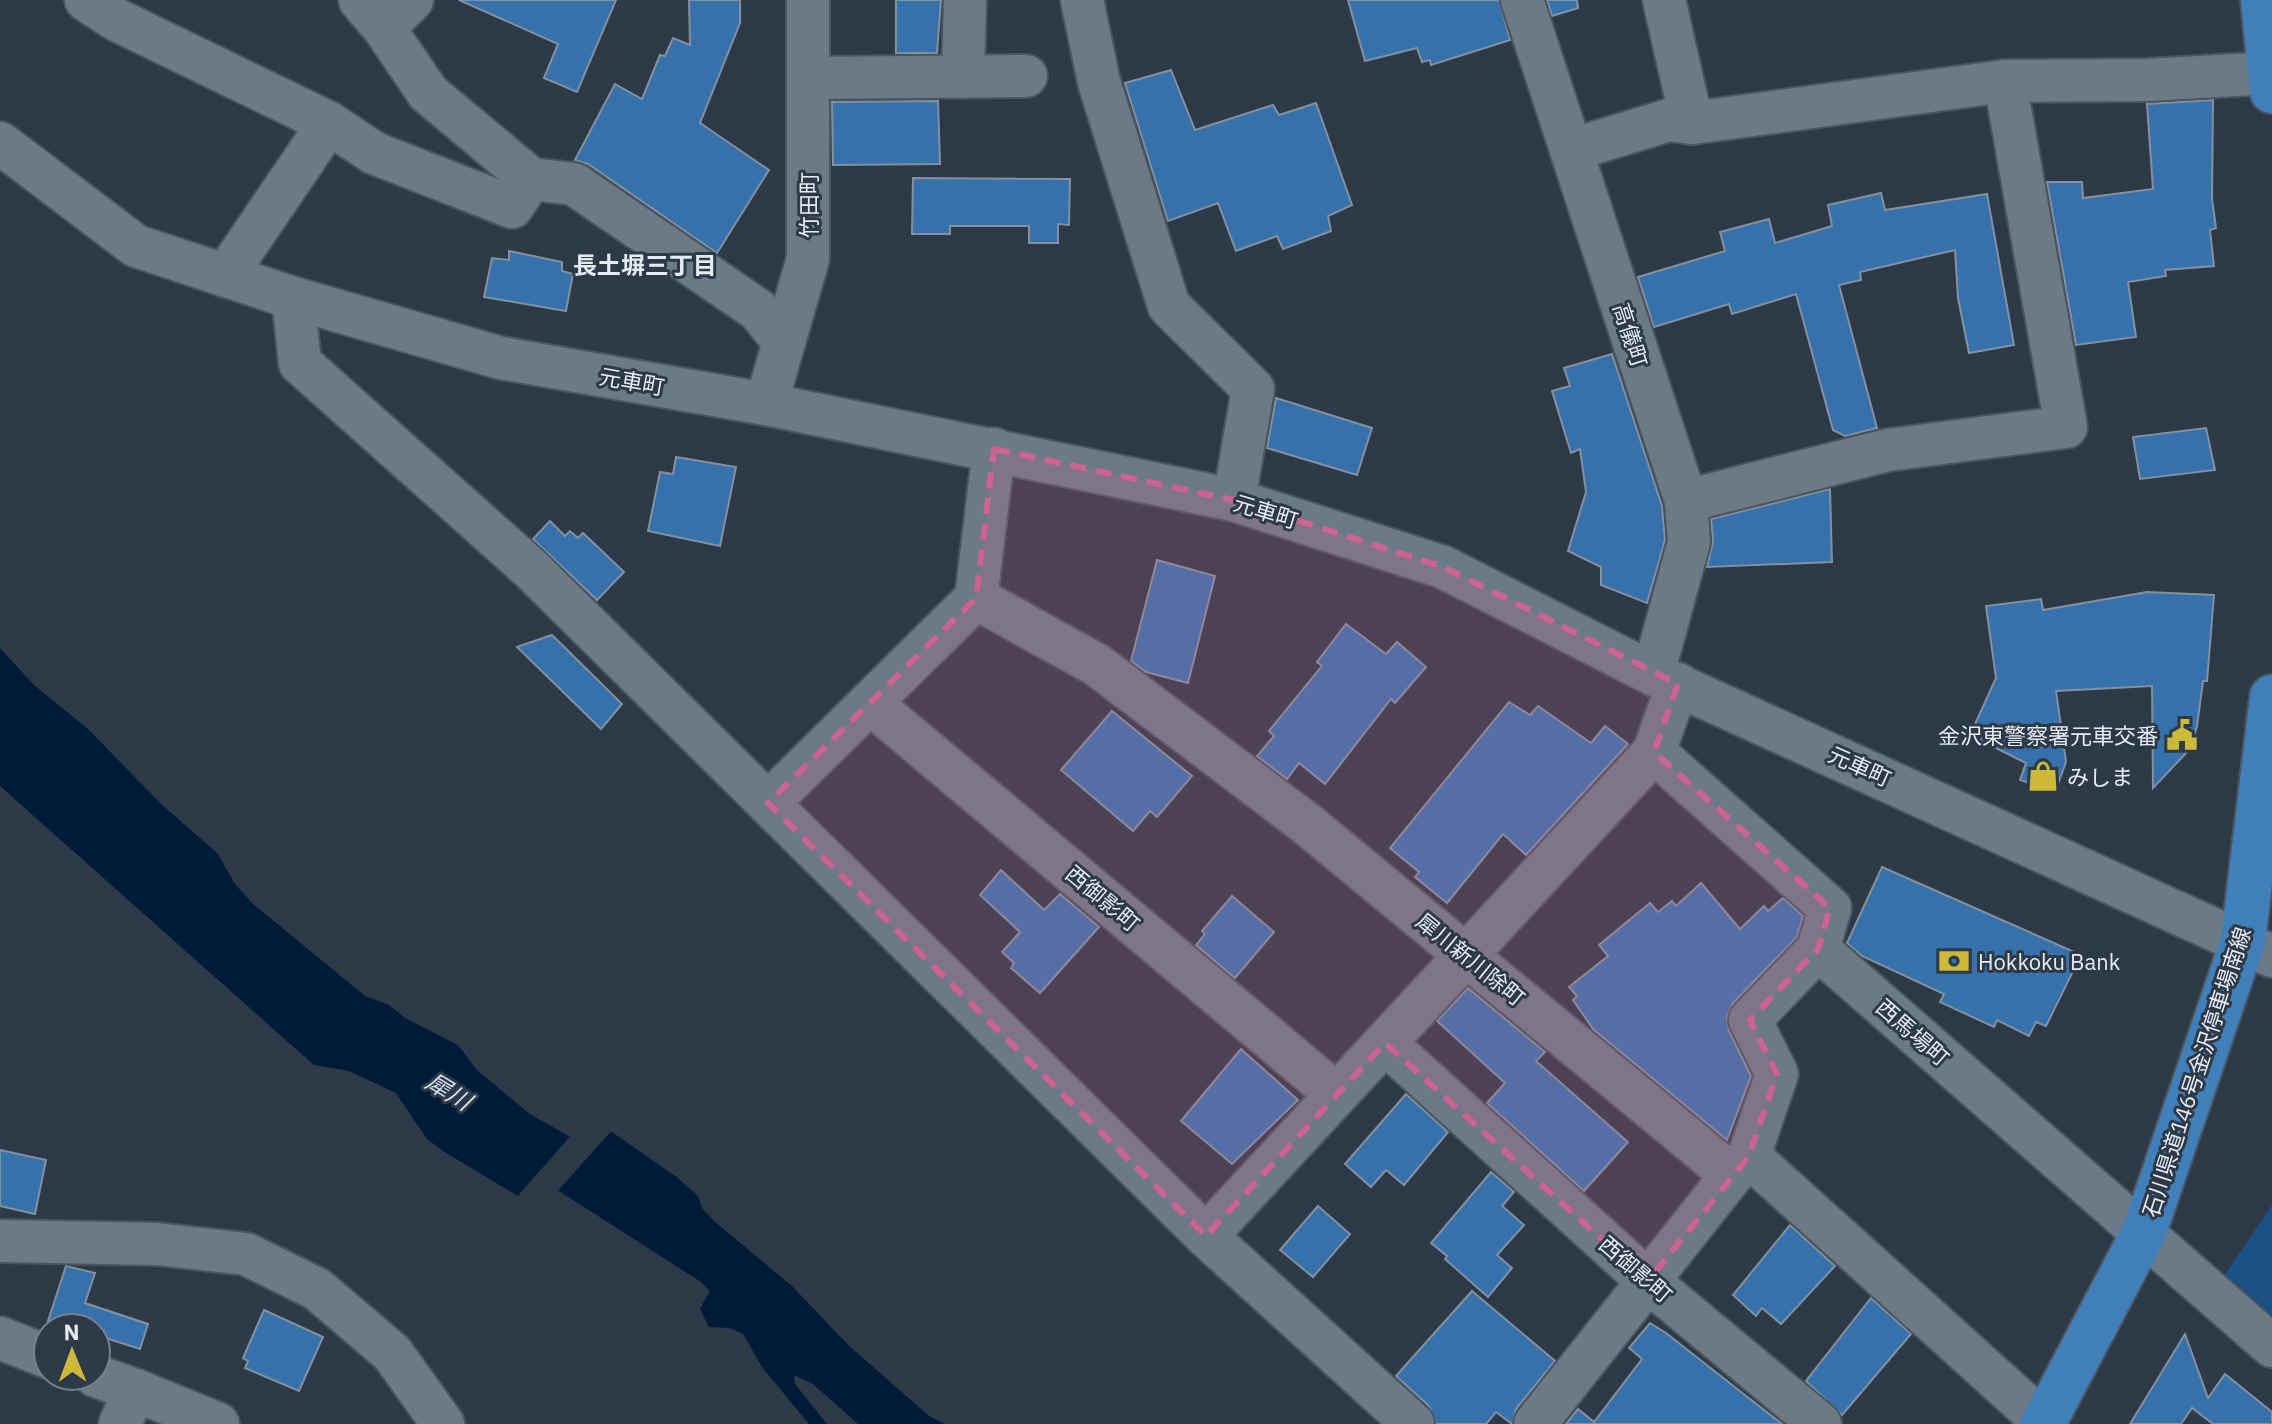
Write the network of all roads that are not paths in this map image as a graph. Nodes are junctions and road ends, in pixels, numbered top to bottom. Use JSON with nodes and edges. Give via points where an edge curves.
{"nodes":[{"id":1,"x":86,"y":0,"type":"edge"},
{"id":2,"x":808,"y":0,"type":"edge"},
{"id":3,"x":965,"y":0,"type":"edge"},
{"id":4,"x":1082,"y":0,"type":"edge"},
{"id":5,"x":1522,"y":0,"type":"edge"},
{"id":6,"x":1664,"y":0,"type":"edge"},
{"id":7,"x":2263,"y":0,"type":"edge"},
{"id":8,"x":385,"y":9,"type":"edge"},
{"id":9,"x":1026,"y":76,"type":"dead end"},
{"id":10,"x":963,"y":77,"type":"junction"},
{"id":11,"x":808,"y":78,"type":"junction"},
{"id":12,"x":2005,"y":81,"type":"junction"},
{"id":13,"x":2271,"y":82,"type":"edge"},
{"id":14,"x":329,"y":123,"type":"junction"},
{"id":15,"x":1692,"y":123,"type":"junction"},
{"id":16,"x":0,"y":143,"type":"edge"},
{"id":17,"x":1571,"y":150,"type":"junction"},
{"id":18,"x":531,"y":179,"type":"junction"},
{"id":19,"x":225,"y":276,"type":"junction"},
{"id":20,"x":293,"y":298,"type":"junction"},
{"id":21,"x":784,"y":342,"type":"junction"},
{"id":22,"x":766,"y":404,"type":"junction"},
{"id":23,"x":994,"y":449,"type":"junction"},
{"id":24,"x":1234,"y":500,"type":"junction"},
{"id":25,"x":1686,"y":501,"type":"junction"},
{"id":26,"x":976,"y":598,"type":"junction"},
{"id":27,"x":1666,"y":679,"type":"junction"},
{"id":28,"x":2272,"y":697,"type":"edge"},
{"id":29,"x":870,"y":703,"type":"junction"},
{"id":30,"x":1654,"y":752,"type":"junction"},
{"id":31,"x":768,"y":803,"type":"junction"},
{"id":32,"x":2258,"y":948,"type":"edge"},
{"id":33,"x":1818,"y":949,"type":"junction"},
{"id":34,"x":1467,"y":955,"type":"junction"},
{"id":35,"x":1385,"y":1043,"type":"junction"},
{"id":36,"x":1335,"y":1093,"type":"junction"},
{"id":37,"x":1741,"y":1166,"type":"junction"},
{"id":38,"x":2144,"y":1232,"type":"junction"},
{"id":39,"x":1206,"y":1236,"type":"junction"},
{"id":40,"x":0,"y":1241,"type":"edge"},
{"id":41,"x":1648,"y":1281,"type":"junction"},
{"id":42,"x":0,"y":1338,"type":"edge"},
{"id":43,"x":2272,"y":1346,"type":"edge"},
{"id":44,"x":32,"y":1351,"type":"edge"},
{"id":45,"x":112,"y":1392,"type":"edge"},
{"id":46,"x":127,"y":1407,"type":"edge"},
{"id":47,"x":218,"y":1424,"type":"edge"},
{"id":48,"x":443,"y":1424,"type":"edge"},
{"id":49,"x":1413,"y":1424,"type":"edge"},
{"id":50,"x":1535,"y":1424,"type":"edge"},
{"id":51,"x":1820,"y":1424,"type":"edge"},
{"id":52,"x":2044,"y":1424,"type":"edge"}],
"edges":[{"from":1,"to":14,"type":"street"},
{"from":2,"to":11,"type":"street","name":"竹田町"},
{"from":3,"to":10,"type":"street"},
{"from":4,"to":24,"type":"street","via":[[1099,82],[1169,306],[1253,389]]},
{"from":5,"to":17,"type":"street","name":"高儀町"},
{"from":6,"to":15,"type":"street"},
{"from":7,"to":13,"type":"main road"},
{"from":8,"to":18,"type":"street","via":[[428,93]]},
{"from":9,"to":10,"type":"street"},
{"from":10,"to":11,"type":"street"},
{"from":11,"to":21,"type":"street","name":"竹田町","via":[[808,259]]},
{"from":12,"to":13,"type":"street"},
{"from":12,"to":15,"type":"street"},
{"from":12,"to":25,"type":"street","via":[[2066,427],[1888,450]]},
{"from":14,"to":18,"type":"street","via":[[374,153],[512,207]]},
{"from":14,"to":19,"type":"street"},
{"from":15,"to":17,"type":"street","via":[[1669,120]]},
{"from":16,"to":19,"type":"street","name":"元車町","via":[[136,246]]},
{"from":17,"to":25,"type":"street","name":"高儀町"},
{"from":18,"to":21,"type":"street","via":[[574,184],[758,310]]},
{"from":19,"to":20,"type":"street","name":"元車町"},
{"from":20,"to":22,"type":"street","name":"元車町","via":[[501,358]]},
{"from":20,"to":31,"type":"street","via":[[300,363],[531,569]]},
{"from":21,"to":22,"type":"street","name":"竹田町"},
{"from":22,"to":23,"type":"street","name":"元車町"},
{"from":23,"to":24,"type":"street","name":"元車町"},
{"from":23,"to":26,"type":"street"},
{"from":24,"to":27,"type":"street","name":"元車町","via":[[1443,567]]},
{"from":25,"to":27,"type":"street","name":"高儀町","via":[[1689,542]]},
{"from":26,"to":29,"type":"street"},
{"from":26,"to":34,"type":"street","name":"犀川新川除町","via":[[1097,665],[1307,824]]},
{"from":27,"to":30,"type":"street"},
{"from":27,"to":32,"type":"street","name":"元車町"},
{"from":28,"to":32,"type":"main road","name":"石川県道146号金沢停車場南線"},
{"from":29,"to":31,"type":"street"},
{"from":29,"to":36,"type":"street","name":"西御影町"},
{"from":30,"to":33,"type":"street","via":[[1830,908]]},
{"from":30,"to":34,"type":"street"},
{"from":31,"to":39,"type":"street"},
{"from":32,"to":38,"type":"main road","name":"石川県道146号金沢停車場南線"},
{"from":33,"to":37,"type":"street","via":[[1750,1020],[1777,1074]]},
{"from":33,"to":38,"type":"street","name":"西馬場町"},
{"from":34,"to":35,"type":"street"},
{"from":34,"to":37,"type":"street","name":"犀川新川除町"},
{"from":35,"to":36,"type":"street"},
{"from":35,"to":41,"type":"street","name":"西御影町"},
{"from":36,"to":39,"type":"street"},
{"from":37,"to":41,"type":"street"},
{"from":37,"to":52,"type":"street","name":"犀川新川除町"},
{"from":38,"to":43,"type":"street","name":"西馬場町"},
{"from":38,"to":52,"type":"main road","name":"石川県道146号金沢停車場南線"},
{"from":39,"to":49,"type":"street"},
{"from":40,"to":48,"type":"street","via":[[157,1244],[246,1254],[317,1289],[392,1353]]},
{"from":41,"to":50,"type":"street"},
{"from":41,"to":51,"type":"street","name":"西御影町"},
{"from":42,"to":44,"type":"street"},
{"from":45,"to":46,"type":"street"},
{"from":46,"to":47,"type":"street"}]}
